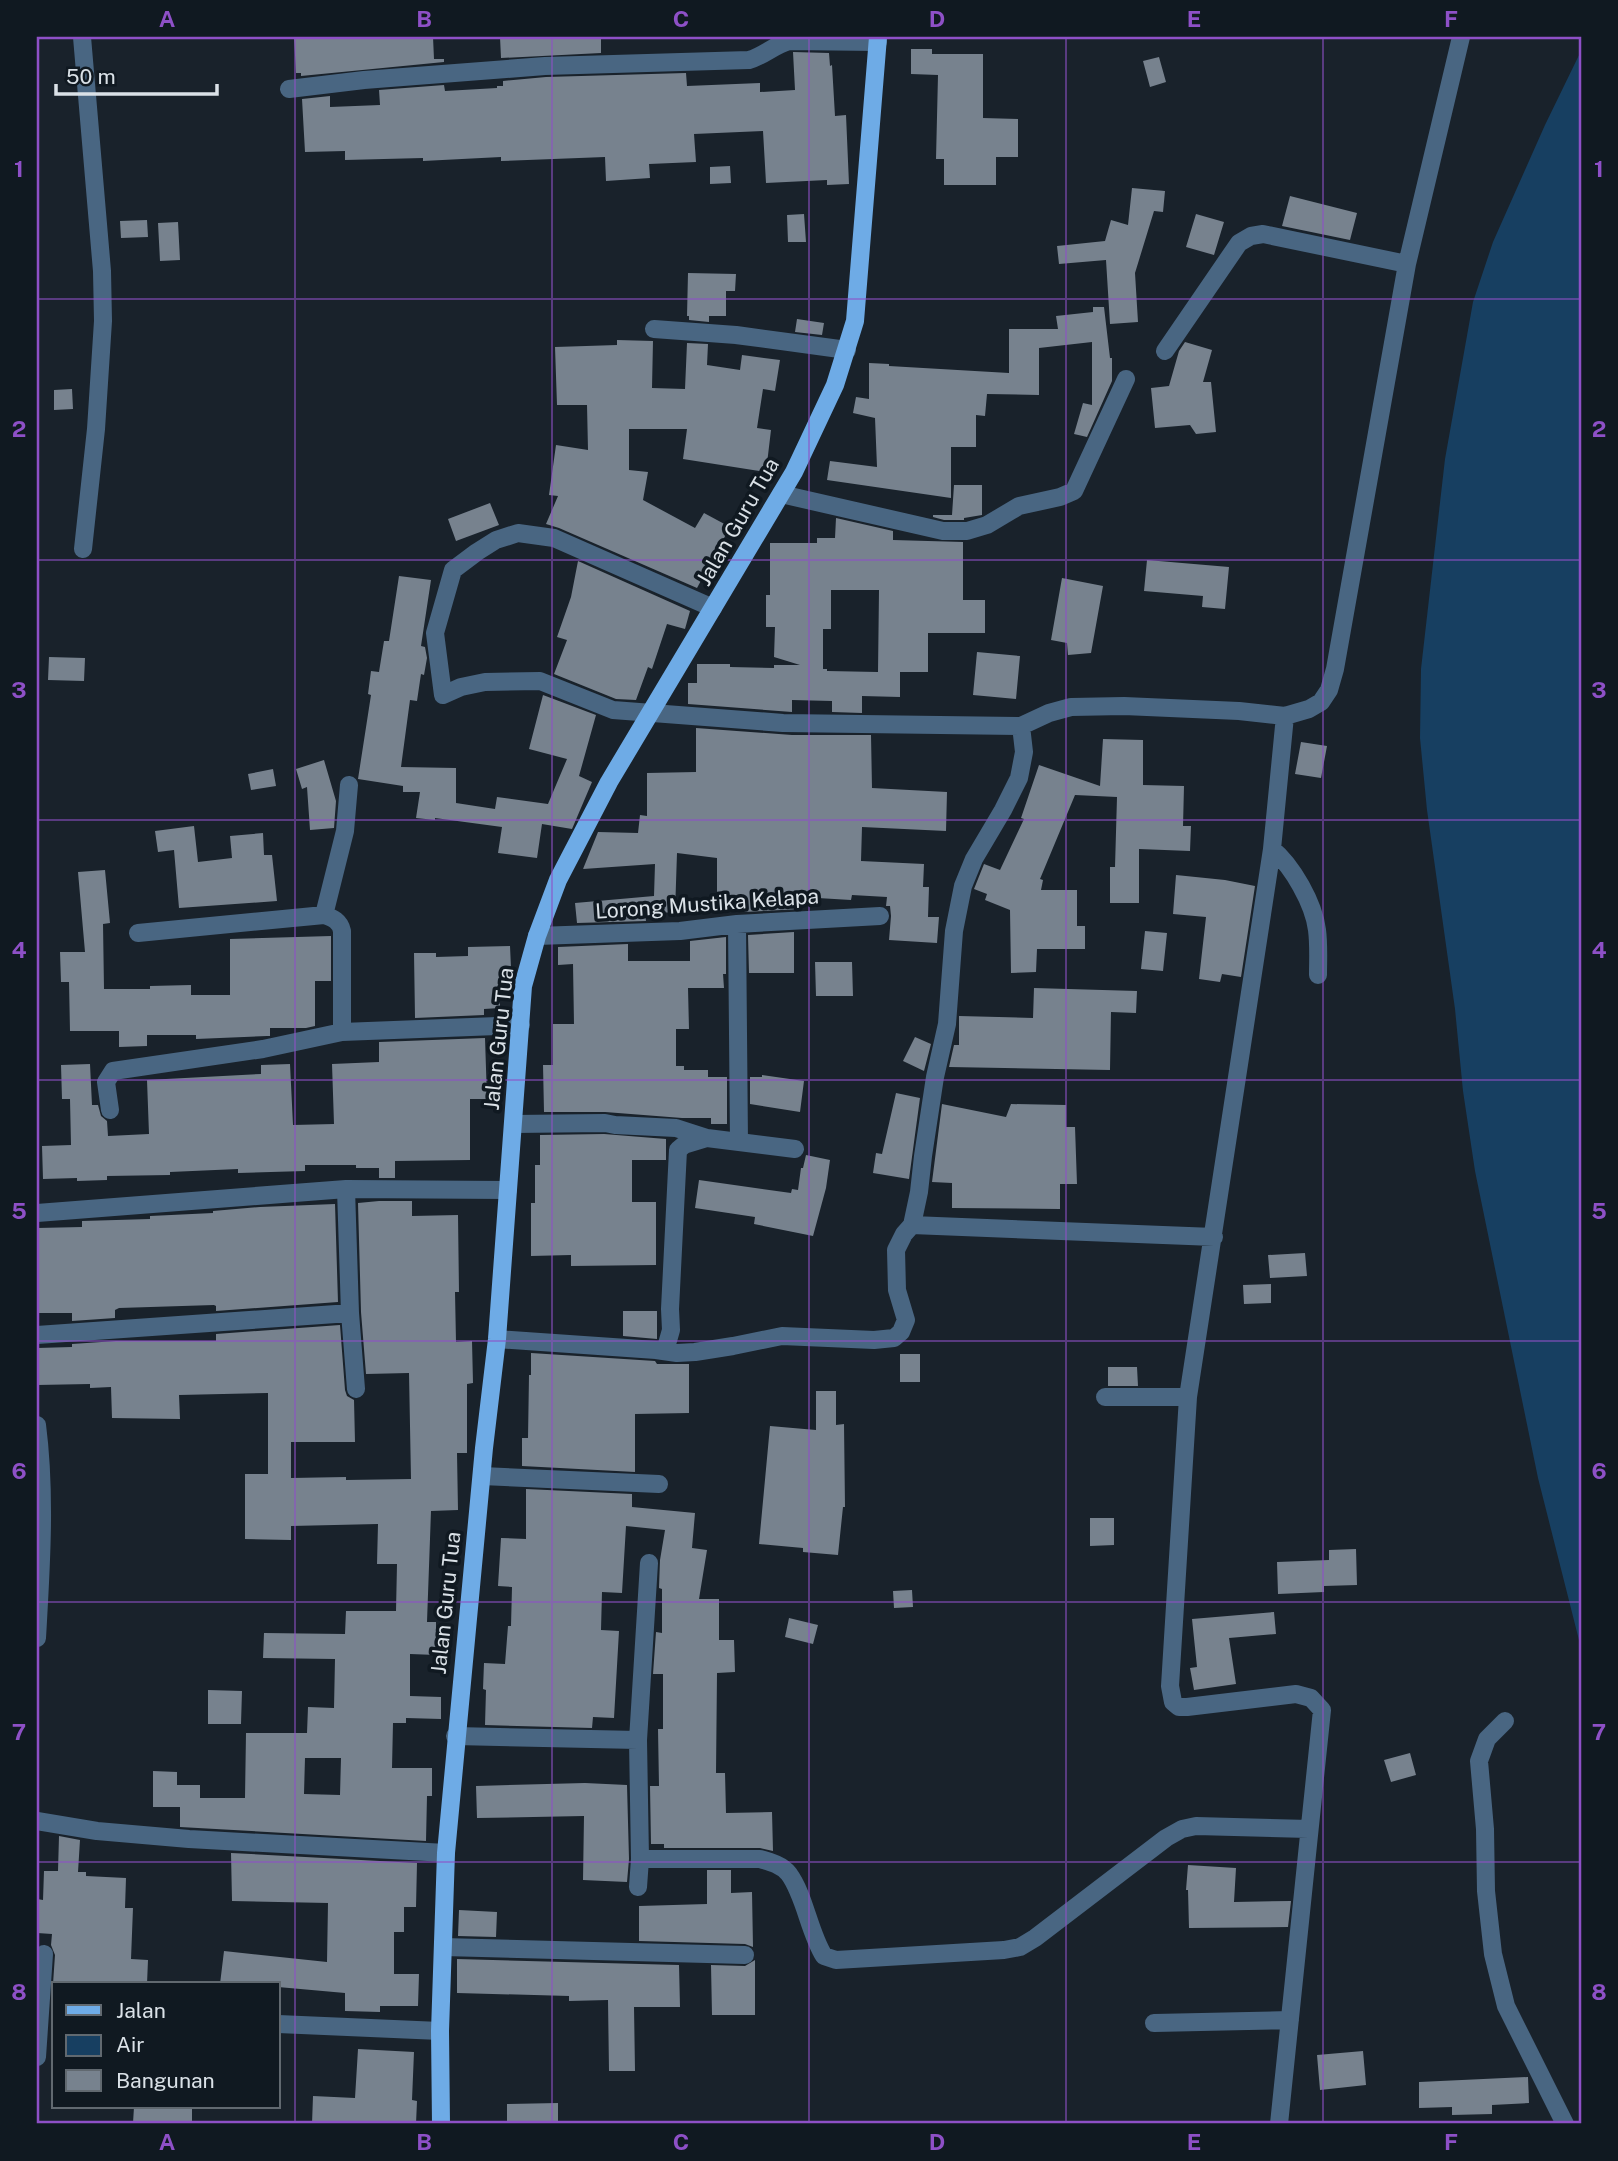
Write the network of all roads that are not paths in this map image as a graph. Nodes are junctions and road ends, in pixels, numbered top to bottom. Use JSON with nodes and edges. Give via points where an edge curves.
{"nodes":[{"id":1,"x":82,"y":37,"type":"edge"},
{"id":2,"x":1461,"y":37,"type":"edge"},
{"id":3,"x":878,"y":39,"type":"edge"},
{"id":4,"x":289,"y":89,"type":"dead end"},
{"id":5,"x":1407,"y":264,"type":"junction"},
{"id":6,"x":654,"y":329,"type":"dead end"},
{"id":7,"x":847,"y":350,"type":"junction"},
{"id":8,"x":1165,"y":351,"type":"dead end"},
{"id":9,"x":1126,"y":379,"type":"dead end"},
{"id":10,"x":781,"y":494,"type":"junction"},
{"id":11,"x":83,"y":549,"type":"dead end"},
{"id":12,"x":713,"y":608,"type":"junction"},
{"id":13,"x":650,"y":714,"type":"junction"},
{"id":14,"x":1285,"y":716,"type":"junction"},
{"id":15,"x":1021,"y":726,"type":"junction"},
{"id":16,"x":349,"y":785,"type":"dead end"},
{"id":17,"x":1272,"y":849,"type":"junction"},
{"id":18,"x":324,"y":915,"type":"junction"},
{"id":19,"x":880,"y":916,"type":"dead end"},
{"id":20,"x":737,"y":924,"type":"junction"},
{"id":21,"x":138,"y":933,"type":"dead end"},
{"id":22,"x":537,"y":936,"type":"junction"},
{"id":23,"x":1318,"y":975,"type":"dead end"},
{"id":24,"x":521,"y":1025,"type":"junction"},
{"id":25,"x":342,"y":1032,"type":"junction"},
{"id":26,"x":110,"y":1110,"type":"dead end"},
{"id":27,"x":513,"y":1124,"type":"junction"},
{"id":28,"x":707,"y":1138,"type":"junction"},
{"id":29,"x":739,"y":1142,"type":"junction"},
{"id":30,"x":794,"y":1149,"type":"dead end"},
{"id":31,"x":346,"y":1189,"type":"junction"},
{"id":32,"x":508,"y":1190,"type":"junction"},
{"id":33,"x":37,"y":1213,"type":"edge"},
{"id":34,"x":912,"y":1225,"type":"junction"},
{"id":35,"x":1213,"y":1237,"type":"junction"},
{"id":36,"x":350,"y":1313,"type":"junction"},
{"id":37,"x":37,"y":1335,"type":"edge"},
{"id":38,"x":497,"y":1339,"type":"junction"},
{"id":39,"x":665,"y":1351,"type":"junction"},
{"id":40,"x":356,"y":1389,"type":"dead end"},
{"id":41,"x":1105,"y":1397,"type":"dead end"},
{"id":42,"x":1188,"y":1397,"type":"junction"},
{"id":43,"x":37,"y":1425,"type":"edge"},
{"id":44,"x":38,"y":1453,"type":"edge"},
{"id":45,"x":481,"y":1476,"type":"junction"},
{"id":46,"x":659,"y":1484,"type":"dead end"},
{"id":47,"x":649,"y":1563,"type":"dead end"},
{"id":48,"x":37,"y":1638,"type":"edge"},
{"id":49,"x":1505,"y":1721,"type":"dead end"},
{"id":50,"x":455,"y":1736,"type":"junction"},
{"id":51,"x":638,"y":1740,"type":"junction"},
{"id":52,"x":37,"y":1821,"type":"edge"},
{"id":53,"x":1309,"y":1829,"type":"junction"},
{"id":54,"x":446,"y":1853,"type":"junction"},
{"id":55,"x":640,"y":1859,"type":"junction"},
{"id":56,"x":638,"y":1887,"type":"dead end"},
{"id":57,"x":443,"y":1947,"type":"junction"},
{"id":58,"x":44,"y":1954,"type":"dead end"},
{"id":59,"x":745,"y":1955,"type":"dead end"},
{"id":60,"x":1290,"y":2020,"type":"junction"},
{"id":61,"x":1154,"y":2023,"type":"dead end"},
{"id":62,"x":280,"y":2024,"type":"edge"},
{"id":63,"x":440,"y":2031,"type":"junction"},
{"id":64,"x":37,"y":2057,"type":"edge"},
{"id":65,"x":441,"y":2124,"type":"edge"},
{"id":66,"x":1279,"y":2124,"type":"edge"},
{"id":67,"x":1565,"y":2124,"type":"edge"}],
"edges":[{"from":1,"to":11,"type":"street","via":[[103,321]]},
{"from":2,"to":5,"type":"street"},
{"from":3,"to":4,"type":"street","via":[[789,41],[749,60],[545,66]]},
{"from":3,"to":7,"type":"main road","name":"Jalan Guru Tua","via":[[855,321]]},
{"from":5,"to":8,"type":"street","via":[[1263,234],[1251,236],[1239,243]]},
{"from":5,"to":14,"type":"street","via":[[1335,669],[1321,702]]},
{"from":6,"to":7,"type":"street"},
{"from":7,"to":10,"type":"main road","name":"Jalan Guru Tua","via":[[835,385]]},
{"from":9,"to":10,"type":"street","via":[[1074,491],[1019,506],[976,530],[943,531]]},
{"from":10,"to":12,"type":"main road","name":"Jalan Guru Tua"},
{"from":12,"to":13,"type":"main road","name":"Jalan Guru Tua"},
{"from":12,"to":13,"type":"street","via":[[554,538],[518,533],[496,540],[453,570],[435,633],[443,695],[485,682],[540,681],[613,710]]},
{"from":13,"to":15,"type":"street","via":[[783,723]]},
{"from":13,"to":22,"type":"main road","name":"Jalan Guru Tua","via":[[558,880]]},
{"from":14,"to":15,"type":"street","via":[[1239,710],[1071,707]]},
{"from":14,"to":17,"type":"street"},
{"from":15,"to":34,"type":"street","via":[[1024,752],[1019,778],[974,859],[961,898],[947,1024]]},
{"from":16,"to":18,"type":"street","via":[[345,831]]},
{"from":17,"to":23,"type":"street","via":[[1306,895],[1317,928]]},
{"from":17,"to":35,"type":"street"},
{"from":18,"to":21,"type":"street"},
{"from":18,"to":25,"type":"street","via":[[341,925],[342,931]]},
{"from":19,"to":20,"type":"street","name":"Lorong Mustika Kelapa"},
{"from":20,"to":22,"type":"street","name":"Lorong Mustika Kelapa","via":[[681,931]]},
{"from":20,"to":29,"type":"street"},
{"from":22,"to":24,"type":"main road","name":"Jalan Guru Tua","via":[[523,986]]},
{"from":24,"to":25,"type":"street"},
{"from":24,"to":27,"type":"main road","name":"Jalan Guru Tua"},
{"from":25,"to":26,"type":"street","via":[[113,1071],[106,1082]]},
{"from":27,"to":28,"type":"street","via":[[676,1128]]},
{"from":27,"to":32,"type":"main road","name":"Jalan Guru Tua"},
{"from":28,"to":29,"type":"street"},
{"from":28,"to":39,"type":"street","via":[[678,1150],[671,1330]]},
{"from":29,"to":30,"type":"street"},
{"from":31,"to":32,"type":"street"},
{"from":31,"to":33,"type":"street"},
{"from":31,"to":36,"type":"street"},
{"from":32,"to":38,"type":"main road","name":"Jalan Guru Tua"},
{"from":34,"to":35,"type":"street"},
{"from":34,"to":39,"type":"street","via":[[896,1250],[897,1290],[906,1320],[894,1338],[782,1336],[695,1352]]},
{"from":35,"to":42,"type":"street"},
{"from":36,"to":37,"type":"street"},
{"from":36,"to":40,"type":"street"},
{"from":38,"to":39,"type":"street"},
{"from":38,"to":45,"type":"main road","name":"Jalan Guru Tua"},
{"from":41,"to":42,"type":"street"},
{"from":42,"to":53,"type":"street","via":[[1171,1696],[1173,1702],[1187,1707],[1296,1694],[1311,1698],[1322,1710],[1322,1724]]},
{"from":43,"to":44,"type":"street"},
{"from":44,"to":48,"type":"street","via":[[42,1539]]},
{"from":45,"to":46,"type":"street"},
{"from":45,"to":50,"type":"main road","name":"Jalan Guru Tua"},
{"from":47,"to":51,"type":"street"},
{"from":49,"to":67,"type":"street","via":[[1487,1739],[1479,1761],[1493,1954],[1506,2006]]},
{"from":50,"to":51,"type":"street"},
{"from":50,"to":54,"type":"main road","name":"Jalan Guru Tua"},
{"from":51,"to":55,"type":"street"},
{"from":52,"to":54,"type":"street","via":[[189,1839]]},
{"from":53,"to":55,"type":"street","via":[[1182,1829],[1020,1947],[836,1960],[824,1956],[789,1873],[778,1864],[760,1859]]},
{"from":53,"to":60,"type":"street"},
{"from":54,"to":57,"type":"main road","name":"Jalan Guru Tua"},
{"from":55,"to":56,"type":"street"},
{"from":57,"to":59,"type":"street"},
{"from":57,"to":63,"type":"main road","name":"Jalan Guru Tua"},
{"from":58,"to":64,"type":"street"},
{"from":60,"to":61,"type":"street"},
{"from":60,"to":66,"type":"street"},
{"from":62,"to":63,"type":"street"},
{"from":63,"to":65,"type":"main road","name":"Jalan Guru Tua"}]}
